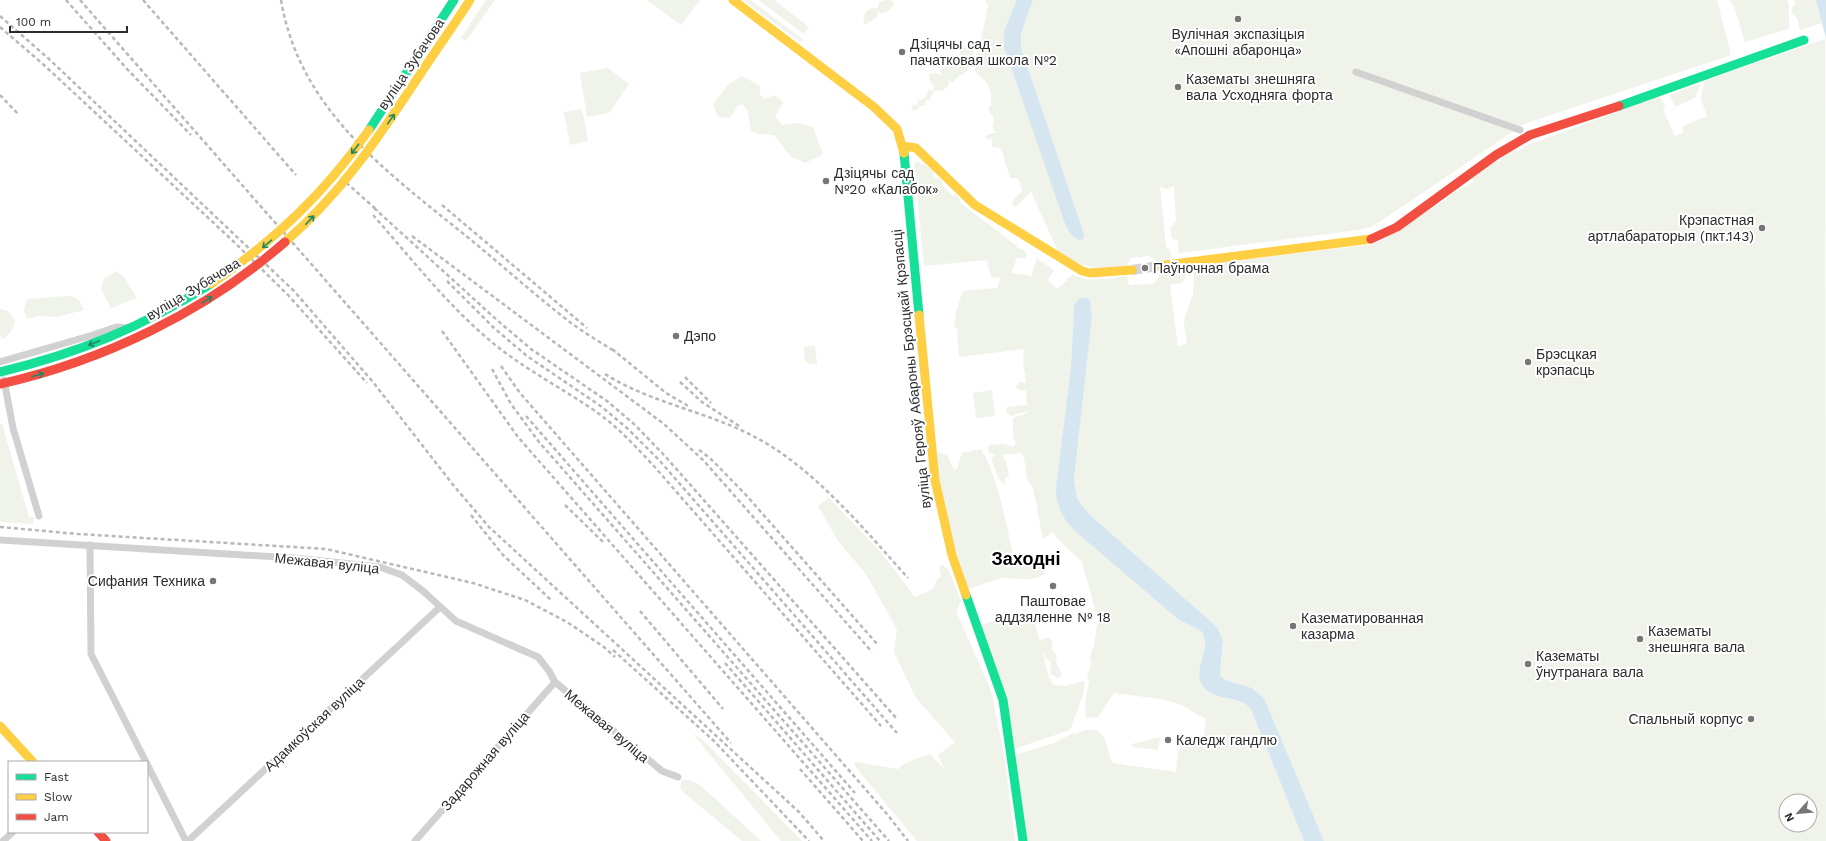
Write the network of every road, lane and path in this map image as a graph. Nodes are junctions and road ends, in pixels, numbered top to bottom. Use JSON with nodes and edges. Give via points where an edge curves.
{"nodes":[{"id":1,"x":454,"y":0,"type":"edge"},
{"id":2,"x":470,"y":0,"type":"edge"},
{"id":3,"x":733,"y":0,"type":"edge"},
{"id":4,"x":1804,"y":40,"type":"dead end"},
{"id":5,"x":1356,"y":72,"type":"dead end"},
{"id":6,"x":1520,"y":130,"type":"dead end"},
{"id":7,"x":903,"y":146,"type":"junction"},
{"id":8,"x":1158,"y":266,"type":"tunnel mouth"},
{"id":9,"x":1132,"y":270,"type":"tunnel mouth"},
{"id":10,"x":190,"y":303,"type":"dead end"},
{"id":11,"x":0,"y":361,"type":"edge"},
{"id":12,"x":0,"y":372,"type":"edge"},
{"id":13,"x":0,"y":384,"type":"edge"},
{"id":14,"x":39,"y":516,"type":"dead end"},
{"id":15,"x":0,"y":540,"type":"edge"},
{"id":16,"x":90,"y":546,"type":"junction"},
{"id":17,"x":440,"y":607,"type":"junction"},
{"id":18,"x":555,"y":682,"type":"junction"},
{"id":19,"x":0,"y":726,"type":"edge"},
{"id":20,"x":32,"y":761,"type":"edge"},
{"id":21,"x":145,"y":761,"type":"edge"},
{"id":22,"x":148,"y":767,"type":"edge"},
{"id":23,"x":678,"y":777,"type":"dead end"},
{"id":24,"x":12,"y":833,"type":"edge"},
{"id":25,"x":99,"y":833,"type":"edge"},
{"id":26,"x":3,"y":841,"type":"edge"},
{"id":27,"x":106,"y":841,"type":"edge"},
{"id":28,"x":187,"y":841,"type":"edge"},
{"id":29,"x":415,"y":841,"type":"edge"},
{"id":30,"x":1023,"y":841,"type":"edge"}],
"edges":[{"from":1,"to":12,"type":"main road","name":"вуліца Зубачова","one_way":true,"bridge":true,"via":[[385,106],[334,176],[295,219],[265,245],[216,281],[132,327],[62,356]]},
{"from":13,"to":2,"type":"main road","name":"вуліца Зубачова","one_way":true,"bridge":true,"via":[[66,367],[137,337],[215,295],[272,254],[302,227],[357,166]]},
{"from":3,"to":7,"type":"main road","name":"вуліца Герояў Абароны Брэсцкай Крэпасці","via":[[874,107],[897,129]]},
{"from":4,"to":8,"type":"main road","via":[[1664,91],[1530,135],[1496,156],[1397,227],[1372,238]]},
{"from":5,"to":6,"type":"street"},
{"from":7,"to":9,"type":"main road","via":[[916,148],[975,205],[1082,271],[1090,273]]},
{"from":7,"to":30,"type":"main road","name":"вуліца Герояў Абароны Брэсцкай Крэпасці","via":[[935,480],[952,555],[1003,700]]},
{"from":10,"to":11,"type":"street","via":[[138,329],[116,327]]},
{"from":11,"to":14,"type":"street","via":[[13,428]]},
{"from":15,"to":16,"type":"street","name":"Межавая вуліца"},
{"from":16,"to":17,"type":"street","name":"Межавая вуліца","via":[[294,558],[380,567],[402,575]]},
{"from":16,"to":21,"type":"street","via":[[91,654]]},
{"from":17,"to":18,"type":"street","name":"Межавая вуліца","via":[[456,620],[538,657]]},
{"from":17,"to":28,"type":"street","name":"Адамкоўская вуліца"},
{"from":18,"to":23,"type":"street","name":"Межавая вуліца","via":[[662,771]]},
{"from":18,"to":29,"type":"street","name":"Задарожная вуліца"},
{"from":19,"to":20,"type":"main road"},
{"from":22,"to":28,"type":"street"},
{"from":24,"to":26,"type":"street"},
{"from":25,"to":27,"type":"main road"}]}
